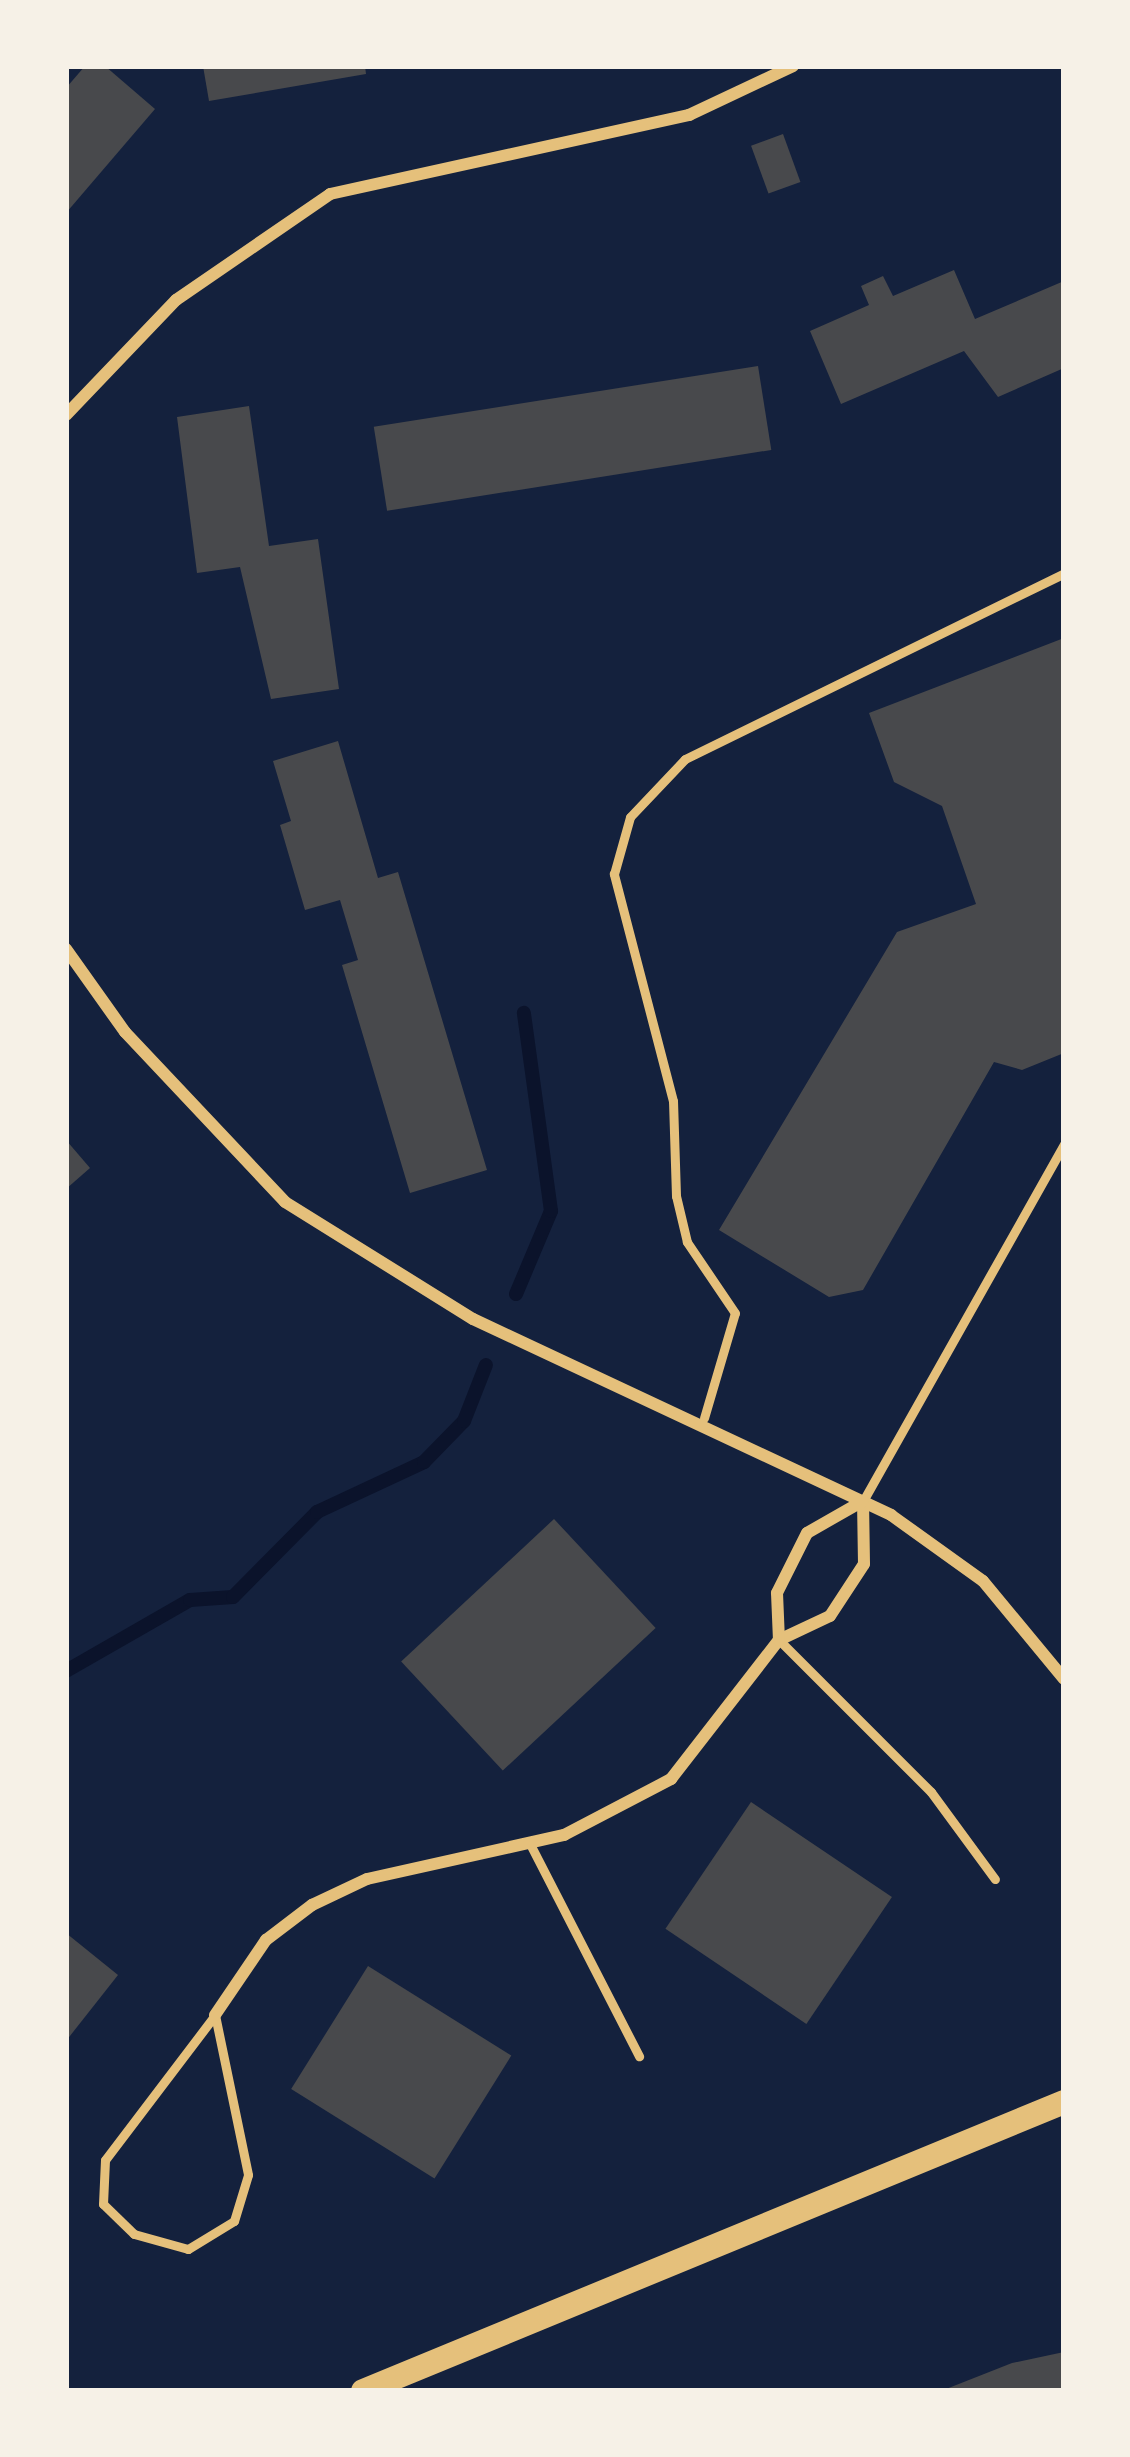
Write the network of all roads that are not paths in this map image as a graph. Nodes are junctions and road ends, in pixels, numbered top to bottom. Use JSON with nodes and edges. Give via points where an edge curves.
{"nodes":[{"id":1,"x":793,"y":66,"type":"edge"},
{"id":2,"x":66,"y":415,"type":"edge"},
{"id":3,"x":1064,"y":573,"type":"edge"},
{"id":4,"x":66,"y":949,"type":"edge"},
{"id":5,"x":1064,"y":1144,"type":"edge"},
{"id":6,"x":704,"y":1418,"type":"junction"},
{"id":7,"x":863,"y":1501,"type":"junction"},
{"id":8,"x":779,"y":1640,"type":"junction"},
{"id":9,"x":1064,"y":1679,"type":"edge"},
{"id":10,"x":529,"y":1842,"type":"junction"},
{"id":11,"x":995,"y":1879,"type":"dead end"},
{"id":12,"x":214,"y":2015,"type":"junction"},
{"id":13,"x":640,"y":2056,"type":"dead end"},
{"id":14,"x":1064,"y":2102,"type":"edge"},
{"id":15,"x":363,"y":2391,"type":"edge"}],
"edges":[{"from":1,"to":2,"type":"street","via":[[689,115],[330,194],[176,300]]},
{"from":3,"to":6,"type":"lane","via":[[685,759],[630,817],[614,874],[673,1101],[676,1196],[687,1242],[735,1312]]},
{"from":4,"to":6,"type":"street","via":[[125,1032],[285,1202],[473,1319]]},
{"from":5,"to":7,"type":"lane"},
{"from":6,"to":7,"type":"street"},
{"from":7,"to":8,"type":"street","via":[[807,1533],[777,1593]]},
{"from":7,"to":8,"type":"street","via":[[865,1564],[830,1616]]},
{"from":7,"to":9,"type":"street","via":[[983,1581]]},
{"from":8,"to":10,"type":"street","via":[[671,1780],[611,1816]]},
{"from":8,"to":11,"type":"lane","via":[[931,1792]]},
{"from":10,"to":12,"type":"street","via":[[367,1879],[312,1904],[266,1940]]},
{"from":10,"to":13,"type":"lane"},
{"from":12,"to":12,"type":"lane","via":[[248,2175],[234,2221],[188,2249],[134,2234],[103,2204],[105,2161]]},
{"from":14,"to":15,"type":"main road"}]}
